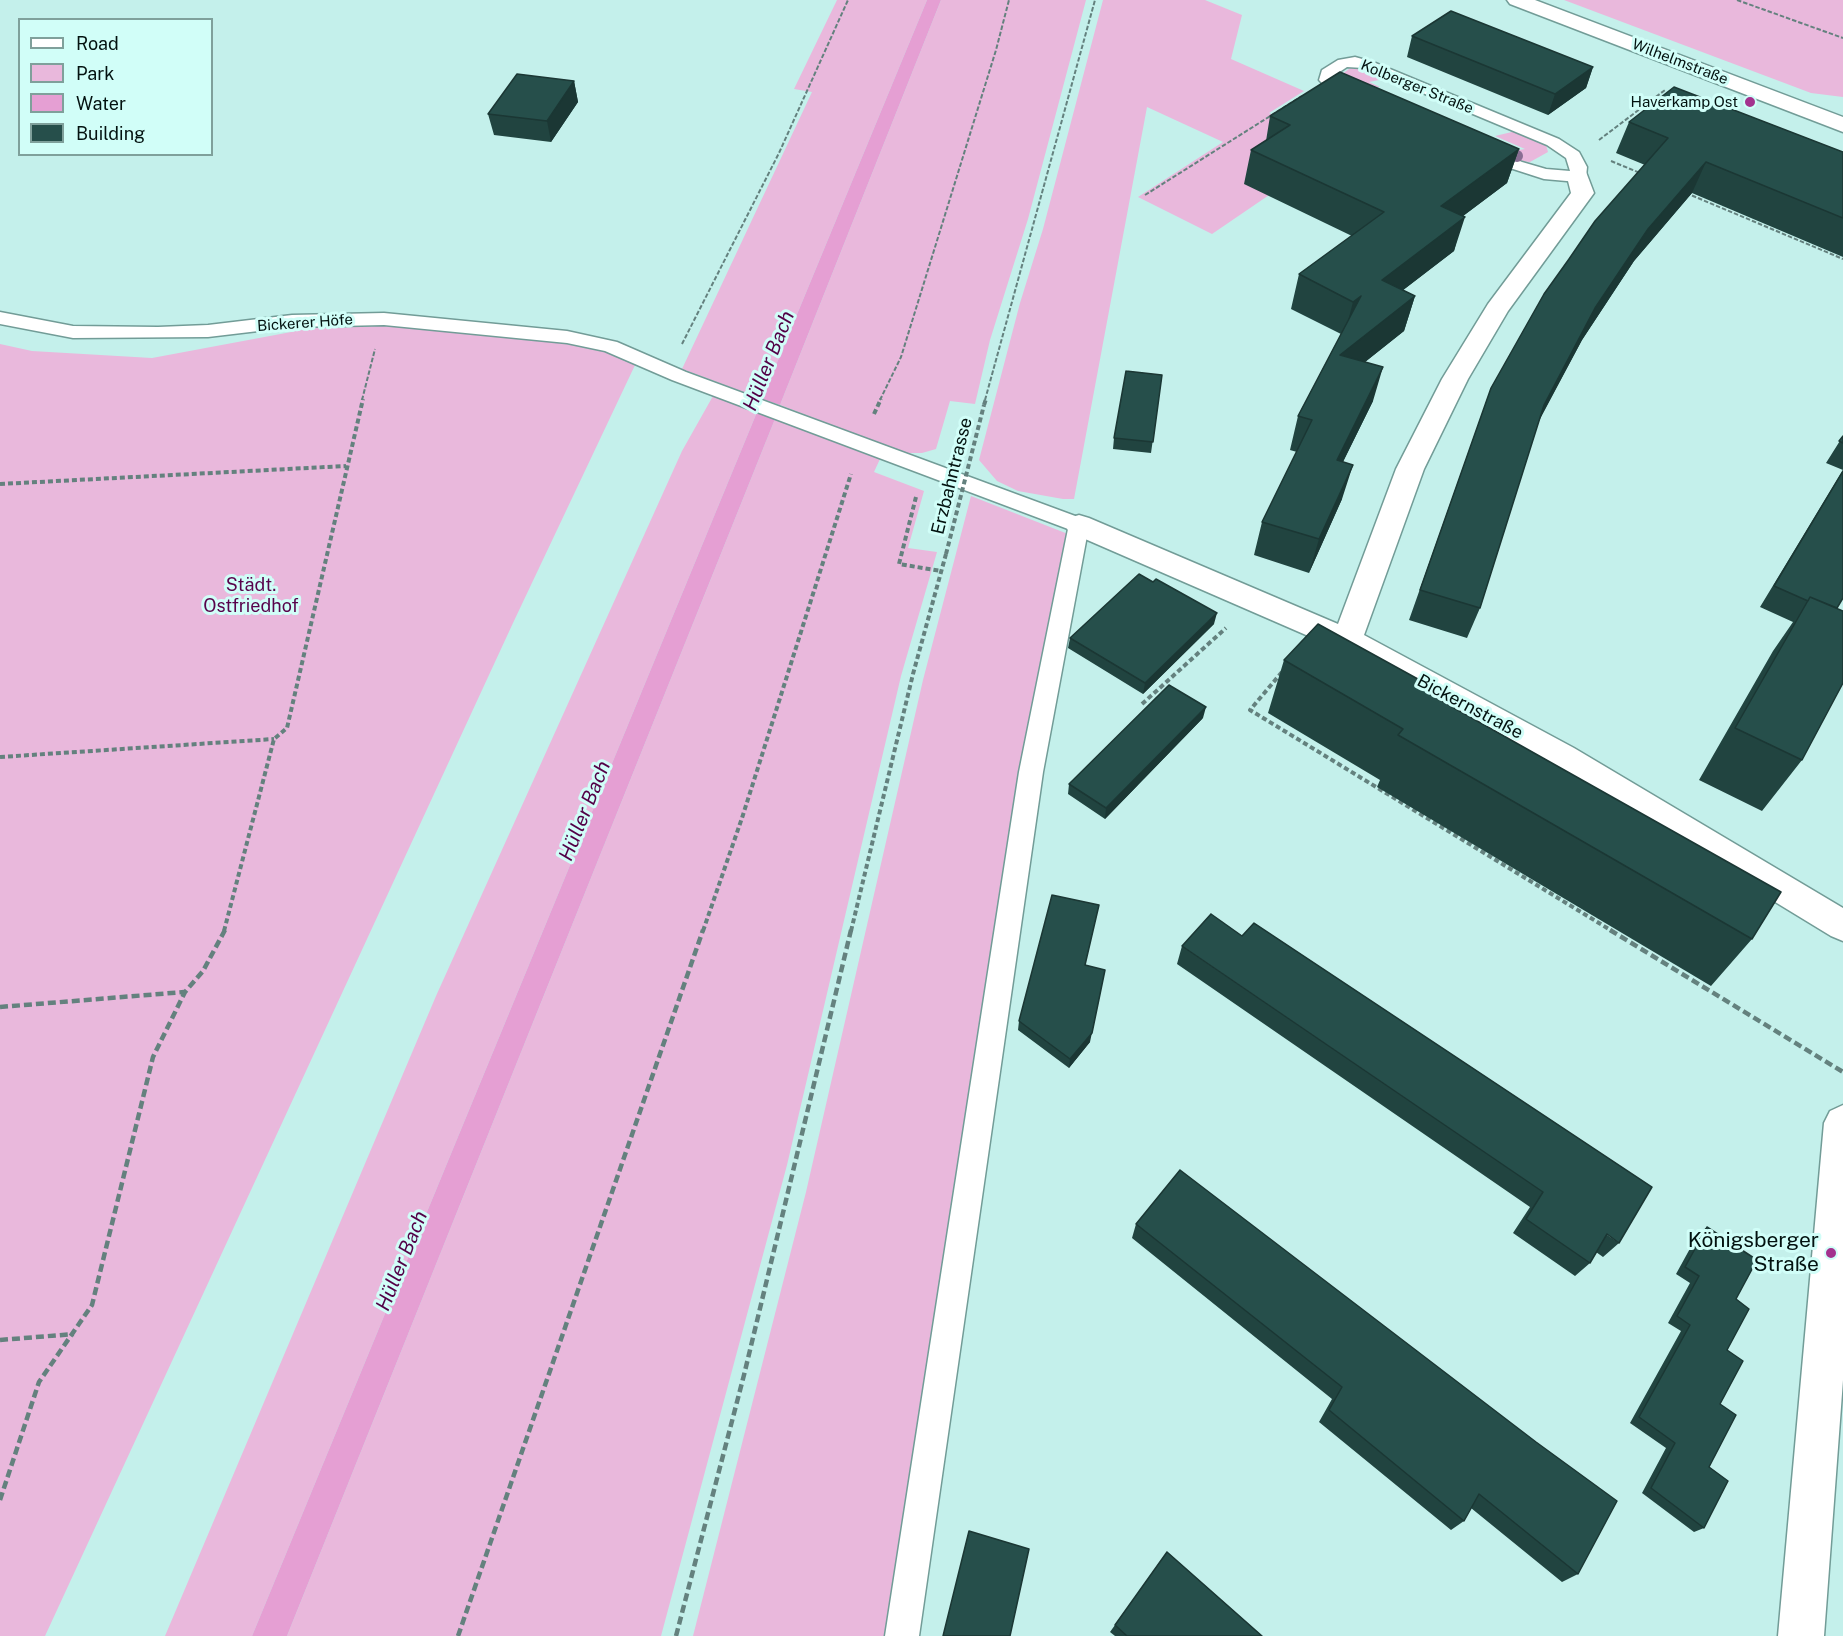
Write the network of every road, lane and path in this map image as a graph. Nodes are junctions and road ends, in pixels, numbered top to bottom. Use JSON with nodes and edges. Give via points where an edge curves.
{"nodes":[{"id":1,"x":848,"y":0,"type":"edge"},
{"id":2,"x":1009,"y":0,"type":"edge"},
{"id":3,"x":1095,"y":0,"type":"edge"},
{"id":4,"x":1517,"y":0,"type":"edge"},
{"id":5,"x":1737,"y":0,"type":"edge"},
{"id":6,"x":1843,"y":38,"type":"edge"},
{"id":7,"x":1695,"y":68,"type":"junction"},
{"id":8,"x":1327,"y":80,"type":"junction"},
{"id":9,"x":1843,"y":125,"type":"edge"},
{"id":10,"x":1579,"y":160,"type":"junction"},
{"id":11,"x":1649,"y":177,"type":"edge"},
{"id":12,"x":1681,"y":190,"type":"edge"},
{"id":13,"x":1145,"y":195,"type":"dead end"},
{"id":14,"x":1843,"y":258,"type":"edge"},
{"id":15,"x":0,"y":318,"type":"edge"},
{"id":16,"x":384,"y":319,"type":"junction"},
{"id":17,"x":673,"y":373,"type":"junction"},
{"id":18,"x":984,"y":405,"type":"joint"},
{"id":19,"x":861,"y":442,"type":"junction"},
{"id":20,"x":346,"y":466,"type":"junction"},
{"id":21,"x":924,"y":467,"type":"junction"},
{"id":22,"x":0,"y":484,"type":"edge"},
{"id":23,"x":1079,"y":525,"type":"junction"},
{"id":24,"x":946,"y":554,"type":"joint"},
{"id":25,"x":941,"y":571,"type":"junction"},
{"id":26,"x":1256,"y":600,"type":"junction"},
{"id":27,"x":1333,"y":634,"type":"junction"},
{"id":28,"x":1143,"y":704,"type":"dead end"},
{"id":29,"x":274,"y":739,"type":"junction"},
{"id":30,"x":0,"y":758,"type":"edge"},
{"id":31,"x":1843,"y":926,"type":"edge"},
{"id":32,"x":185,"y":992,"type":"junction"},
{"id":33,"x":0,"y":1007,"type":"edge"},
{"id":34,"x":1843,"y":1072,"type":"edge"},
{"id":35,"x":1843,"y":1123,"type":"edge"},
{"id":36,"x":74,"y":1334,"type":"junction"},
{"id":37,"x":0,"y":1340,"type":"edge"},
{"id":38,"x":0,"y":1500,"type":"edge"},
{"id":39,"x":458,"y":1636,"type":"edge"},
{"id":40,"x":676,"y":1636,"type":"edge"},
{"id":41,"x":902,"y":1636,"type":"edge"},
{"id":42,"x":1801,"y":1636,"type":"edge"}],
"edges":[{"from":1,"to":17,"type":"path"},
{"from":2,"to":19,"type":"path","via":[[901,357]]},
{"from":3,"to":18,"type":"path"},
{"from":4,"to":7,"type":"street","name":"Wilhelmstraße"},
{"from":5,"to":6,"type":"path"},
{"from":7,"to":9,"type":"street","name":"Wilhelmstraße"},
{"from":7,"to":10,"type":"path"},
{"from":8,"to":10,"type":"lane","name":"Kolberger Straße","via":[[1544,174]]},
{"from":8,"to":10,"type":"lane","name":"Kolberger Straße","via":[[1327,73],[1342,63],[1368,65],[1552,142]]},
{"from":8,"to":13,"type":"path"},
{"from":10,"to":11,"type":"path"},
{"from":10,"to":27,"type":"street","via":[[1583,193],[1497,309],[1455,379]]},
{"from":12,"to":14,"type":"path"},
{"from":15,"to":16,"type":"lane","name":"Bickerer Höfe","via":[[73,332],[158,333],[292,321]]},
{"from":16,"to":17,"type":"lane","name":"Bickerer Höfe","via":[[567,337],[610,346]]},
{"from":16,"to":20,"type":"path"},
{"from":17,"to":19,"type":"lane","name":"Bickerer Höfe"},
{"from":18,"to":24,"type":"path","name":"Erzbahntrasse","bridge":true},
{"from":19,"to":21,"type":"lane","name":"Bickerer Höfe"},
{"from":19,"to":39,"type":"path","via":[[742,818]]},
{"from":20,"to":22,"type":"path"},
{"from":20,"to":29,"type":"path","via":[[287,728]]},
{"from":21,"to":23,"type":"lane","name":"Bickerer Höfe"},
{"from":21,"to":25,"type":"path","via":[[899,564]]},
{"from":23,"to":26,"type":"street","name":"Bickernstraße"},
{"from":23,"to":41,"type":"lane","via":[[1031,772]]},
{"from":24,"to":25,"type":"path"},
{"from":25,"to":40,"type":"path","via":[[744,1376]]},
{"from":26,"to":27,"type":"street","name":"Bickernstraße"},
{"from":26,"to":28,"type":"path"},
{"from":27,"to":31,"type":"street","name":"Bickernstraße","via":[[1563,757]]},
{"from":27,"to":34,"type":"path","via":[[1250,710]]},
{"from":29,"to":30,"type":"path"},
{"from":29,"to":32,"type":"path","via":[[224,932],[203,971]]},
{"from":32,"to":33,"type":"path"},
{"from":32,"to":36,"type":"path","via":[[153,1057],[92,1305]]},
{"from":35,"to":42,"type":"street"},
{"from":36,"to":37,"type":"path"},
{"from":36,"to":38,"type":"path","via":[[39,1382]]}]}
